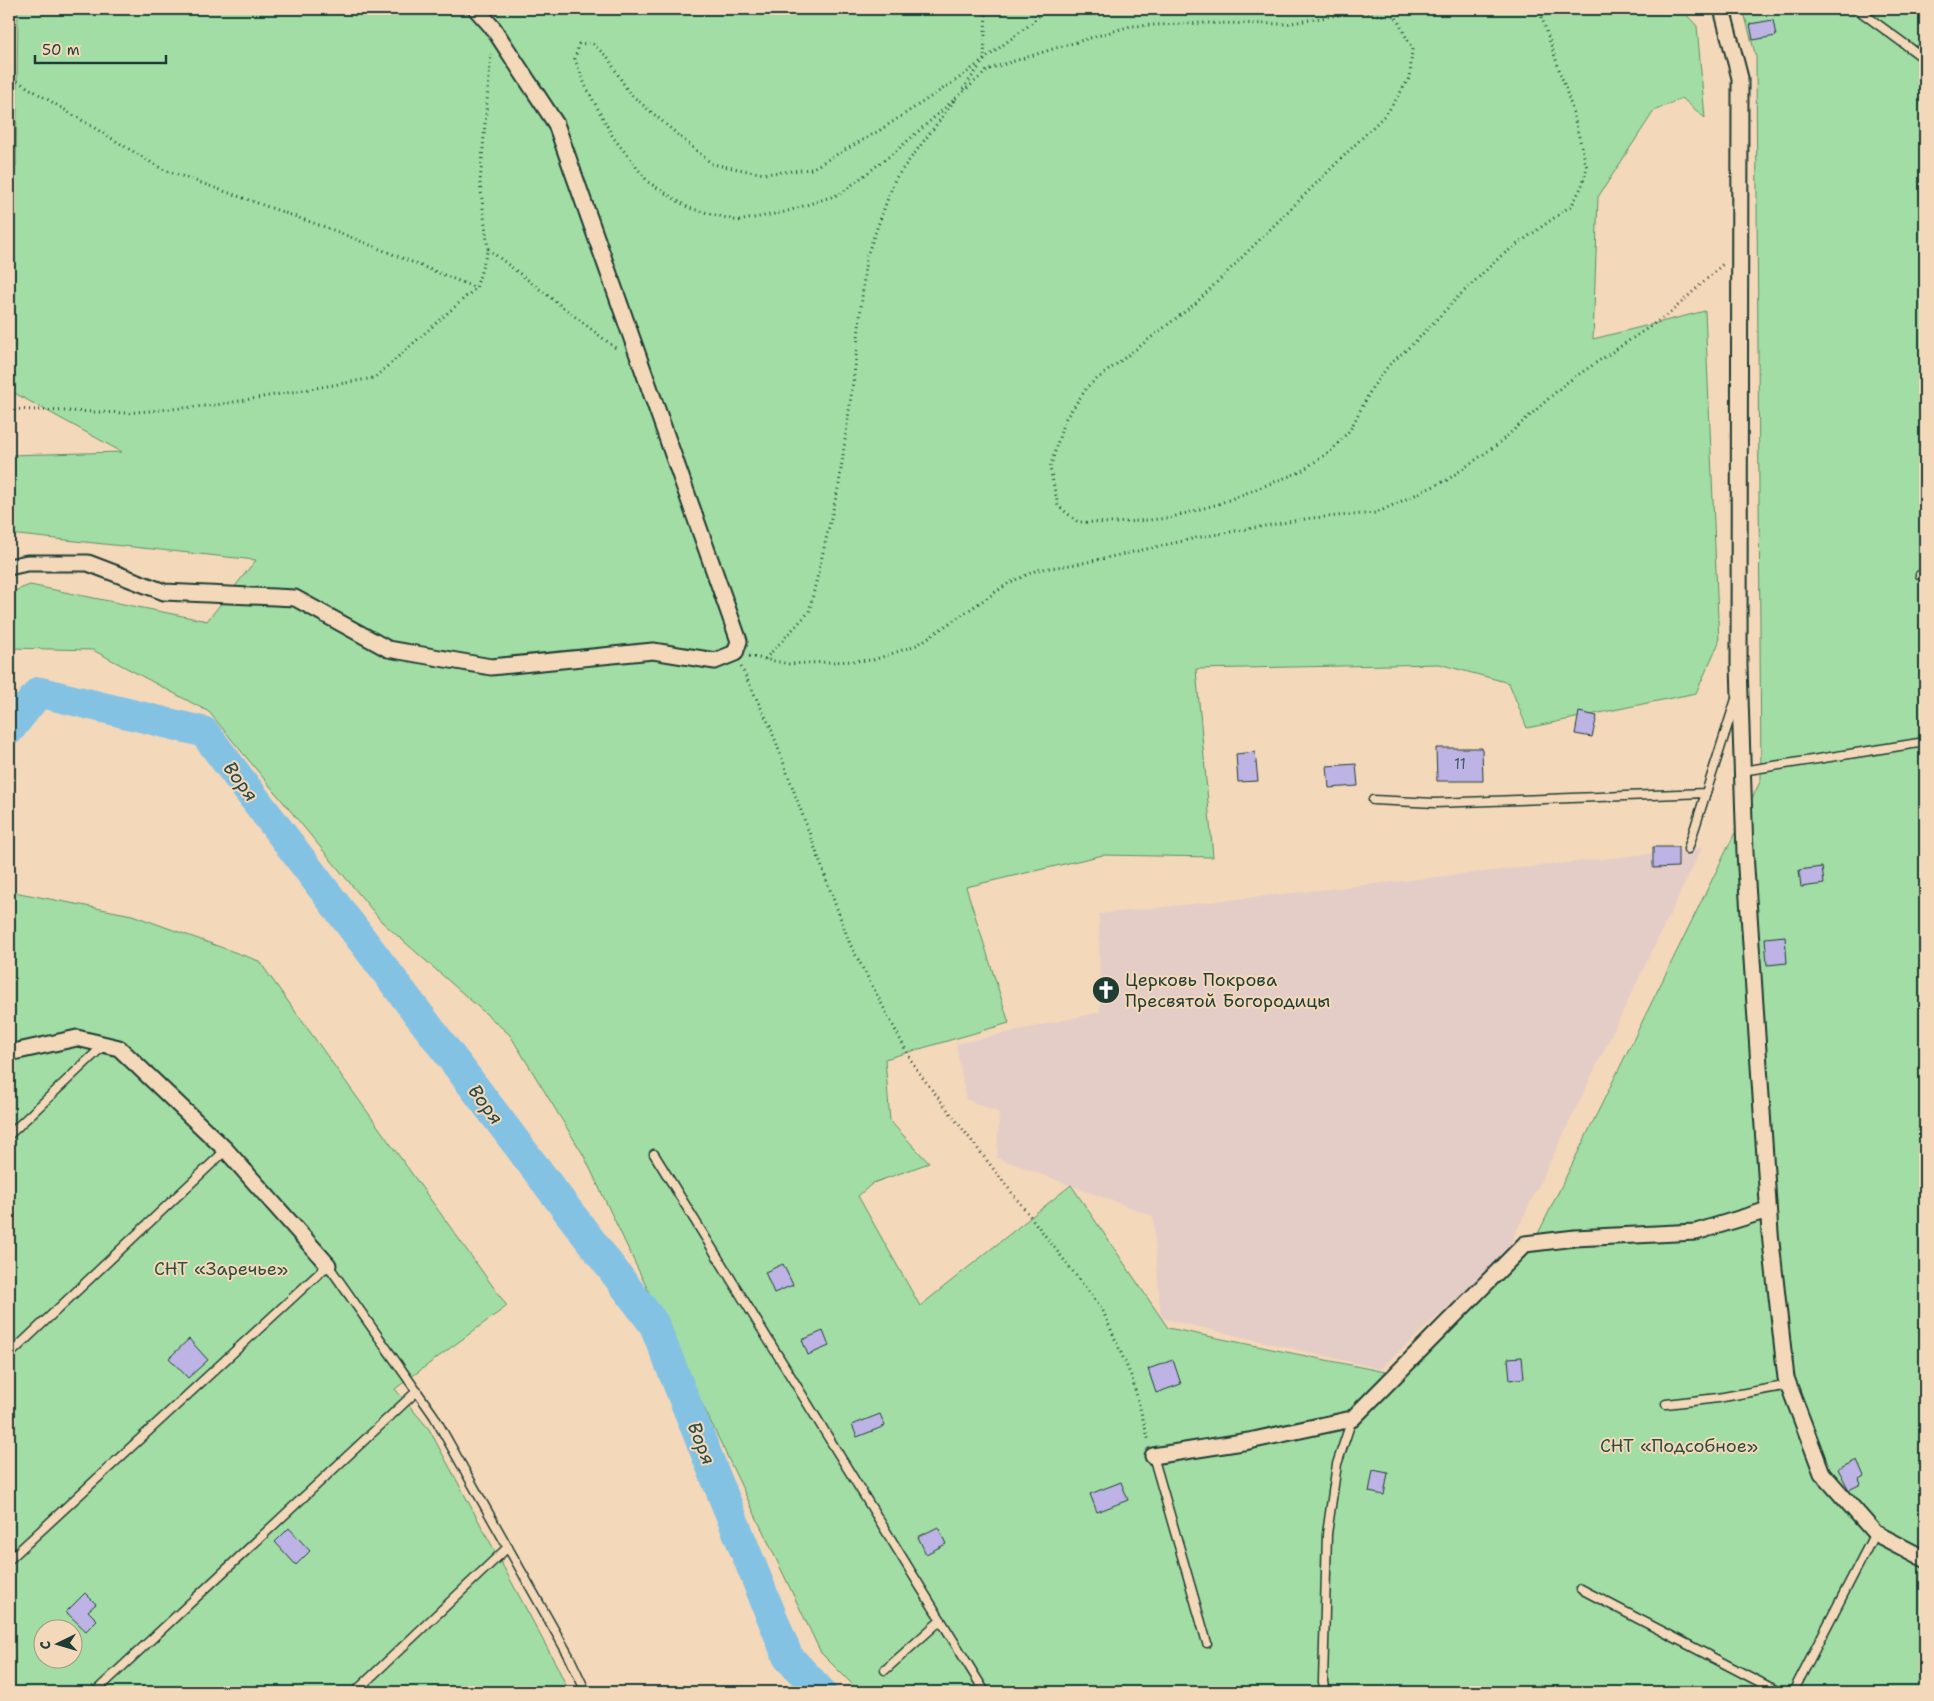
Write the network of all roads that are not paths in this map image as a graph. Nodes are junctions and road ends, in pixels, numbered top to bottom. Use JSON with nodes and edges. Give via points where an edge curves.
{"nodes":[{"id":1,"x":476,"y":9,"type":"edge"},
{"id":2,"x":1722,"y":9,"type":"edge"},
{"id":3,"x":1857,"y":9,"type":"edge"},
{"id":4,"x":1925,"y":59,"type":"edge"},
{"id":5,"x":9,"y":566,"type":"edge"},
{"id":6,"x":1740,"y":687,"type":"junction"},
{"id":7,"x":1925,"y":742,"type":"edge"},
{"id":8,"x":1742,"y":771,"type":"junction"},
{"id":9,"x":1706,"y":793,"type":"junction"},
{"id":10,"x":1373,"y":800,"type":"dead end"},
{"id":11,"x":1688,"y":849,"type":"dead end"},
{"id":12,"x":104,"y":1044,"type":"junction"},
{"id":13,"x":9,"y":1053,"type":"edge"},
{"id":14,"x":9,"y":1135,"type":"edge"},
{"id":15,"x":226,"y":1150,"type":"junction"},
{"id":16,"x":654,"y":1154,"type":"dead end"},
{"id":17,"x":1768,"y":1210,"type":"junction"},
{"id":18,"x":328,"y":1265,"type":"junction"},
{"id":19,"x":9,"y":1356,"type":"edge"},
{"id":20,"x":1789,"y":1385,"type":"junction"},
{"id":21,"x":417,"y":1391,"type":"junction"},
{"id":22,"x":1666,"y":1404,"type":"dead end"},
{"id":23,"x":1352,"y":1419,"type":"junction"},
{"id":24,"x":1153,"y":1456,"type":"joint"},
{"id":25,"x":1875,"y":1534,"type":"junction"},
{"id":26,"x":508,"y":1547,"type":"junction"},
{"id":27,"x":1925,"y":1559,"type":"edge"},
{"id":28,"x":9,"y":1560,"type":"edge"},
{"id":29,"x":1580,"y":1589,"type":"dead end"},
{"id":30,"x":941,"y":1620,"type":"junction"},
{"id":31,"x":1207,"y":1643,"type":"dead end"},
{"id":32,"x":885,"y":1670,"type":"dead end"},
{"id":33,"x":95,"y":1692,"type":"edge"},
{"id":34,"x":355,"y":1692,"type":"edge"},
{"id":35,"x":586,"y":1692,"type":"edge"},
{"id":36,"x":986,"y":1692,"type":"edge"},
{"id":37,"x":1324,"y":1692,"type":"edge"},
{"id":38,"x":1779,"y":1692,"type":"edge"},
{"id":39,"x":1793,"y":1692,"type":"edge"}],
"edges":[{"from":1,"to":5,"type":"street","via":[[493,28],[556,124],[739,641],[735,653],[715,660],[653,651],[491,667],[388,649],[295,598],[164,592],[88,564],[27,563]]},
{"from":2,"to":6,"type":"street","via":[[1740,78]]},
{"from":3,"to":4,"type":"lane"},
{"from":6,"to":8,"type":"street"},
{"from":6,"to":9,"type":"lane"},
{"from":7,"to":8,"type":"lane"},
{"from":8,"to":17,"type":"street"},
{"from":9,"to":10,"type":"lane","via":[[1435,803]]},
{"from":9,"to":11,"type":"lane"},
{"from":12,"to":13,"type":"street","via":[[77,1038]]},
{"from":12,"to":14,"type":"lane"},
{"from":12,"to":15,"type":"street","via":[[119,1048]]},
{"from":15,"to":18,"type":"street"},
{"from":15,"to":19,"type":"lane"},
{"from":16,"to":30,"type":"lane"},
{"from":17,"to":20,"type":"street"},
{"from":17,"to":23,"type":"street","via":[[1696,1232],[1525,1244]]},
{"from":18,"to":21,"type":"lane"},
{"from":18,"to":28,"type":"lane"},
{"from":20,"to":22,"type":"lane"},
{"from":20,"to":25,"type":"street","via":[[1822,1473]]},
{"from":21,"to":26,"type":"lane"},
{"from":21,"to":33,"type":"lane"},
{"from":23,"to":24,"type":"street","via":[[1249,1441]]},
{"from":23,"to":37,"type":"lane","via":[[1337,1464],[1327,1534]]},
{"from":24,"to":31,"type":"lane"},
{"from":25,"to":27,"type":"street"},
{"from":25,"to":39,"type":"lane"},
{"from":26,"to":34,"type":"lane"},
{"from":26,"to":35,"type":"lane","via":[[570,1656]]},
{"from":29,"to":38,"type":"lane"},
{"from":30,"to":32,"type":"lane"},
{"from":30,"to":36,"type":"lane"}]}
